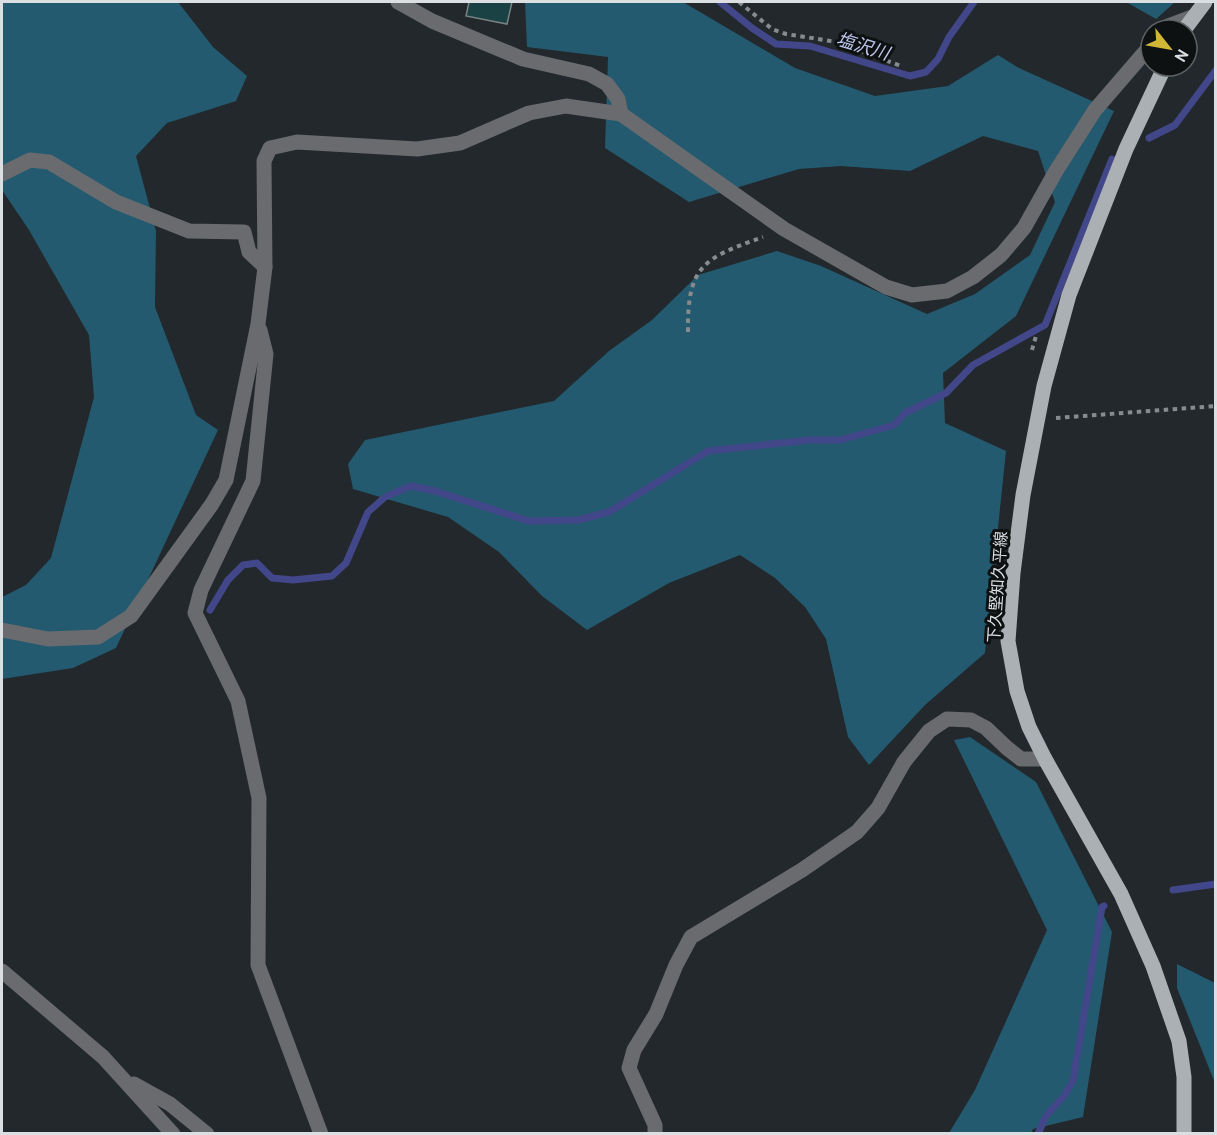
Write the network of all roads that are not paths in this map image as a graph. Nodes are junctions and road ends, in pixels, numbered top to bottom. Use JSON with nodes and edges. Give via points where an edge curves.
{"nodes":[{"id":1,"x":398,"y":2,"type":"edge"},
{"id":2,"x":1205,"y":2,"type":"edge"},
{"id":3,"x":1193,"y":18,"type":"edge"},
{"id":4,"x":1139,"y":59,"type":"edge"},
{"id":5,"x":1159,"y":78,"type":"edge"},
{"id":6,"x":621,"y":114,"type":"junction"},
{"id":7,"x":2,"y":174,"type":"edge"},
{"id":8,"x":265,"y":267,"type":"junction"},
{"id":9,"x":258,"y":324,"type":"junction"},
{"id":10,"x":2,"y":630,"type":"edge"},
{"id":11,"x":1045,"y":759,"type":"junction"},
{"id":12,"x":2,"y":971,"type":"edge"},
{"id":13,"x":123,"y":1079,"type":"junction"},
{"id":14,"x":173,"y":1134,"type":"edge"},
{"id":15,"x":207,"y":1134,"type":"edge"},
{"id":16,"x":321,"y":1134,"type":"edge"},
{"id":17,"x":655,"y":1134,"type":"edge"},
{"id":18,"x":1184,"y":1134,"type":"edge"}],
"edges":[{"from":1,"to":6,"type":"street","via":[[432,21],[523,59],[589,74],[608,84],[618,99]]},
{"from":2,"to":3,"type":"main road"},
{"from":4,"to":6,"type":"street","via":[[1095,110],[1024,228],[1001,255],[947,291],[912,295],[886,287],[784,230]]},
{"from":5,"to":11,"type":"main road","name":"下久堅知久平線","via":[[1126,148],[1069,295],[1044,386],[1022,506],[1008,641],[1017,691]]},
{"from":6,"to":8,"type":"street","via":[[566,106],[529,113],[460,143],[417,148],[297,142],[270,148],[264,161]]},
{"from":7,"to":8,"type":"street","via":[[30,160],[49,162],[116,202],[189,231],[244,232],[249,252]]},
{"from":8,"to":9,"type":"street"},
{"from":9,"to":10,"type":"street","via":[[226,480],[131,616],[98,637],[48,639]]},
{"from":9,"to":16,"type":"street","via":[[266,354],[253,481],[201,590],[195,613],[238,701],[259,798],[258,965]]},
{"from":11,"to":17,"type":"street","via":[[1021,759],[986,728],[971,720],[947,719],[922,738],[878,808],[857,832],[692,938],[634,1050],[629,1068],[655,1125]]},
{"from":11,"to":18,"type":"main road","name":"下久堅知久平線","via":[[1121,894],[1153,966],[1179,1041],[1184,1077]]},
{"from":12,"to":13,"type":"street","via":[[103,1057]]},
{"from":13,"to":14,"type":"street"},
{"from":13,"to":15,"type":"street","via":[[170,1104]]}]}
